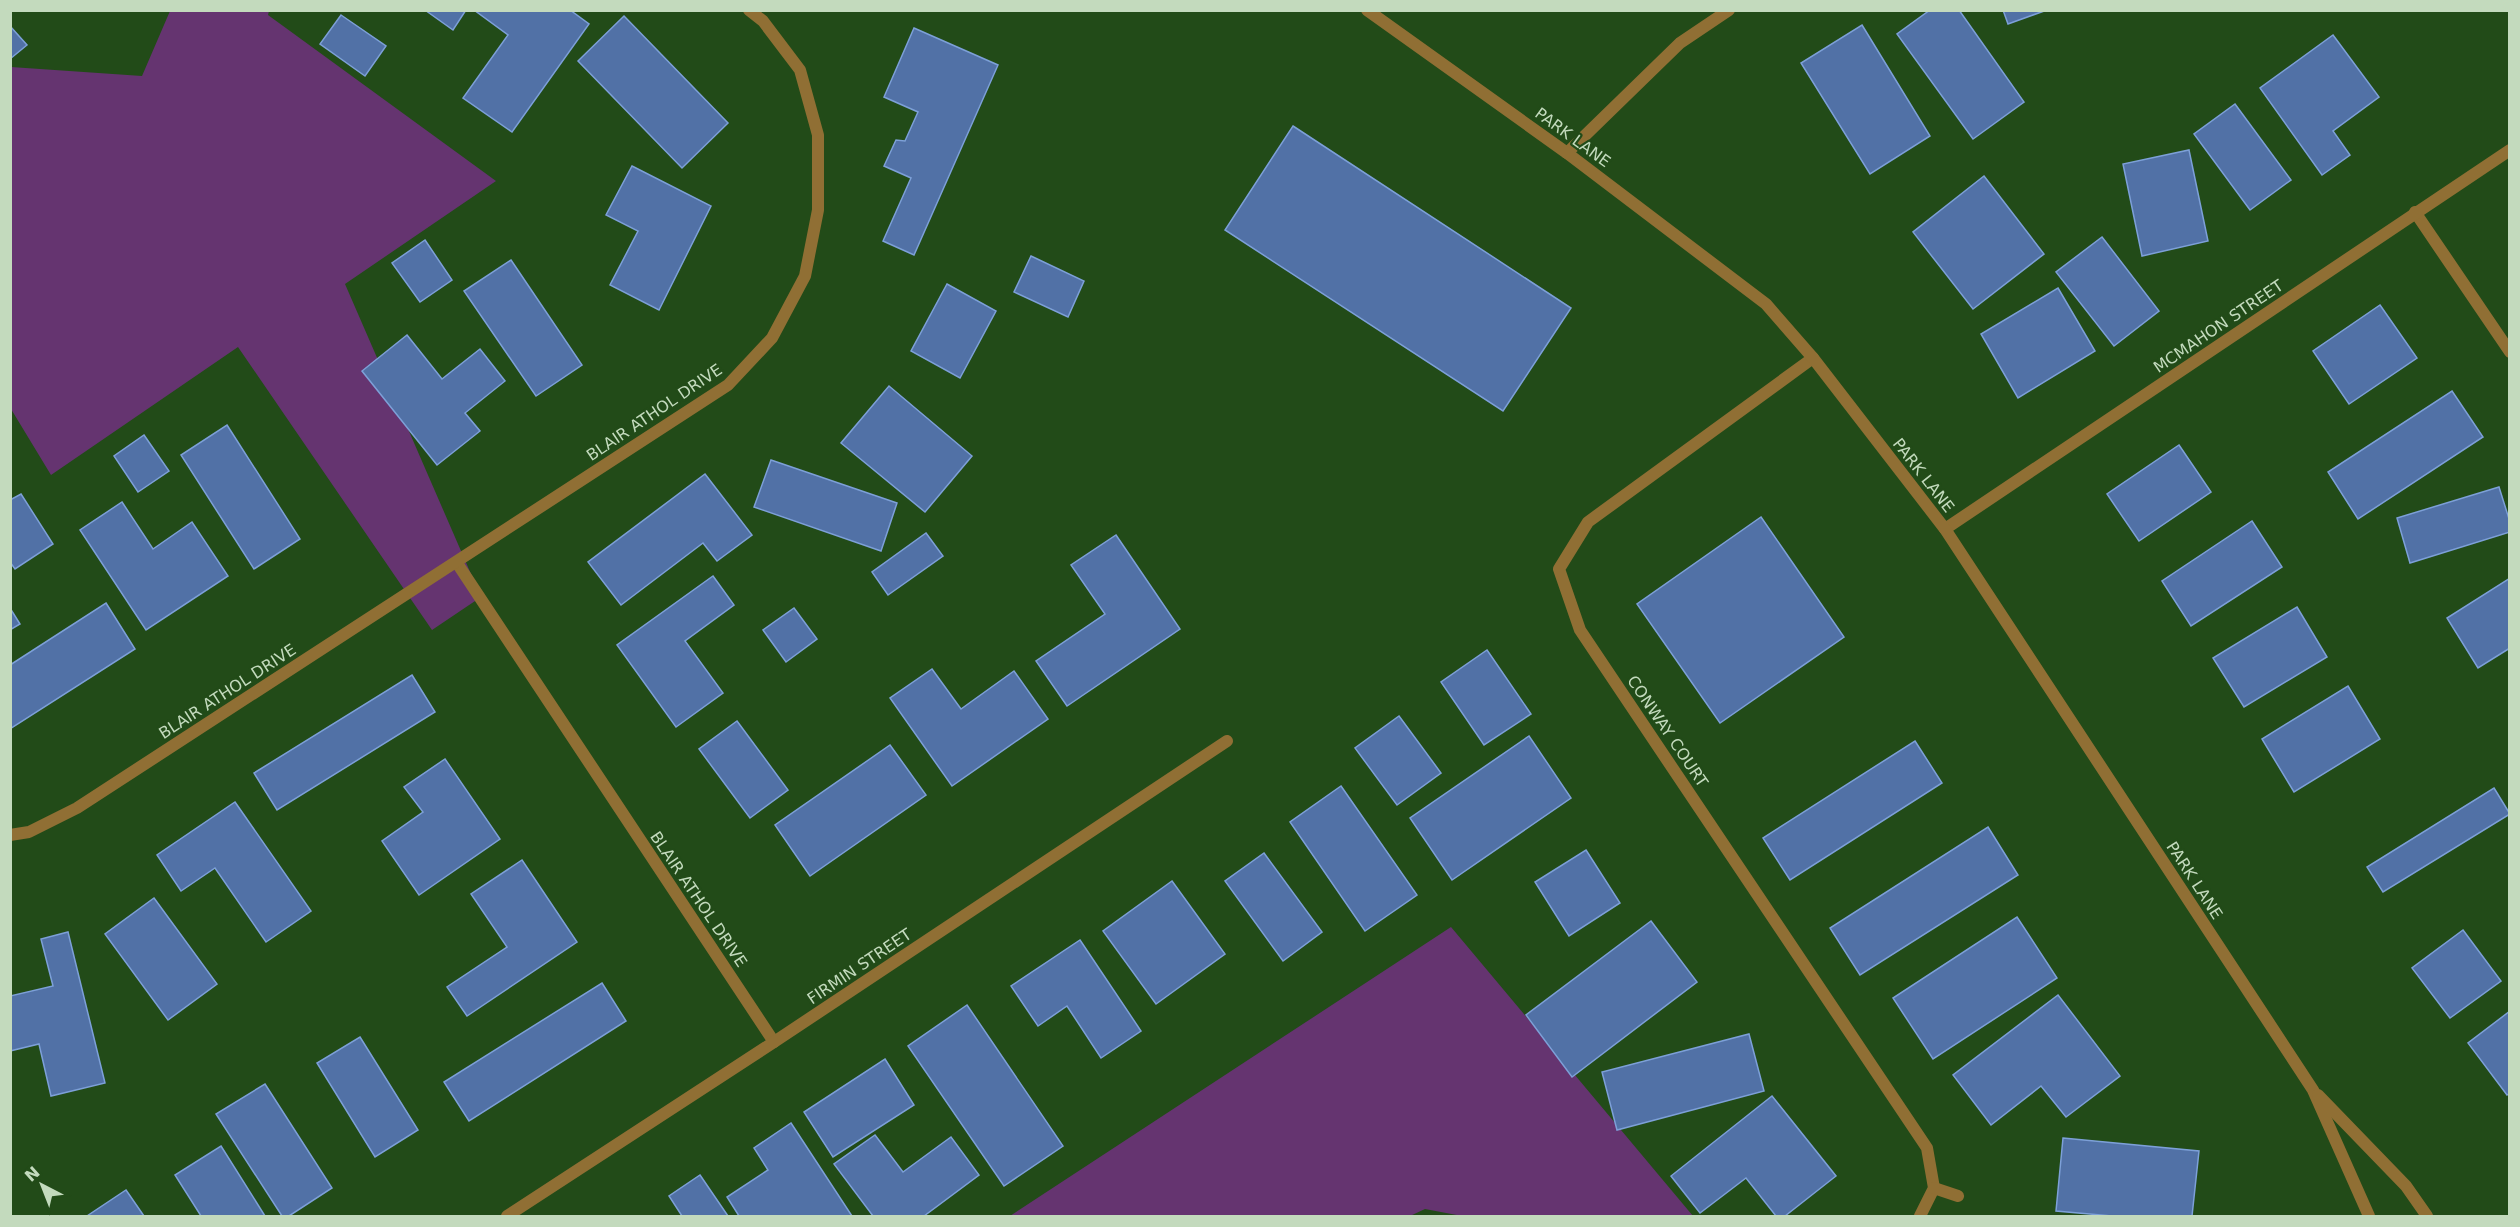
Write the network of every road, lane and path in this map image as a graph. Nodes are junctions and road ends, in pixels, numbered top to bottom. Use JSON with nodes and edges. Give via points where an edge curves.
{"nodes":[{"id":1,"x":749,"y":10,"type":"edge"},
{"id":2,"x":1367,"y":10,"type":"edge"},
{"id":3,"x":1729,"y":10,"type":"edge"},
{"id":4,"x":2510,"y":150,"type":"edge"},
{"id":5,"x":1568,"y":153,"type":"junction"},
{"id":6,"x":2415,"y":213,"type":"junction"},
{"id":7,"x":2510,"y":352,"type":"edge"},
{"id":8,"x":1813,"y":358,"type":"junction"},
{"id":9,"x":1945,"y":529,"type":"junction"},
{"id":10,"x":457,"y":563,"type":"junction"},
{"id":11,"x":1227,"y":741,"type":"dead end"},
{"id":12,"x":10,"y":835,"type":"edge"},
{"id":13,"x":774,"y":1042,"type":"junction"},
{"id":14,"x":2313,"y":1090,"type":"junction"},
{"id":15,"x":1934,"y":1188,"type":"junction"},
{"id":16,"x":1958,"y":1196,"type":"dead end"},
{"id":17,"x":507,"y":1216,"type":"edge"},
{"id":18,"x":1920,"y":1216,"type":"edge"},
{"id":19,"x":2369,"y":1216,"type":"edge"},
{"id":20,"x":2427,"y":1216,"type":"edge"}],
"edges":[{"from":1,"to":10,"type":"street","name":"BLAIR ATHOL DRIVE","via":[[763,21],[800,70],[818,135],[818,210],[800,286],[772,338],[728,385]]},
{"from":2,"to":5,"type":"street","name":"PARK LANE"},
{"from":3,"to":5,"type":"street","via":[[1680,43]]},
{"from":4,"to":6,"type":"street","name":"MCMAHON STREET"},
{"from":5,"to":8,"type":"street","name":"PARK LANE","via":[[1766,304]]},
{"from":6,"to":7,"type":"street"},
{"from":6,"to":9,"type":"street","name":"MCMAHON STREET"},
{"from":8,"to":9,"type":"street","name":"PARK LANE"},
{"from":8,"to":15,"type":"street","name":"CONWAY COURT","via":[[1588,522],[1558,569],[1580,630],[1927,1148]]},
{"from":9,"to":14,"type":"street","name":"PARK LANE"},
{"from":10,"to":12,"type":"street","name":"BLAIR ATHOL DRIVE","via":[[77,808],[29,832]]},
{"from":10,"to":13,"type":"street","name":"BLAIR ATHOL DRIVE"},
{"from":11,"to":13,"type":"street","name":"FIRMIN STREET"},
{"from":13,"to":17,"type":"street","name":"FIRMIN STREET"},
{"from":14,"to":19,"type":"street","name":"PARK LANE"},
{"from":14,"to":20,"type":"street","name":"PARK LANE","via":[[2406,1186]]},
{"from":15,"to":16,"type":"street"},
{"from":15,"to":18,"type":"street"}]}
